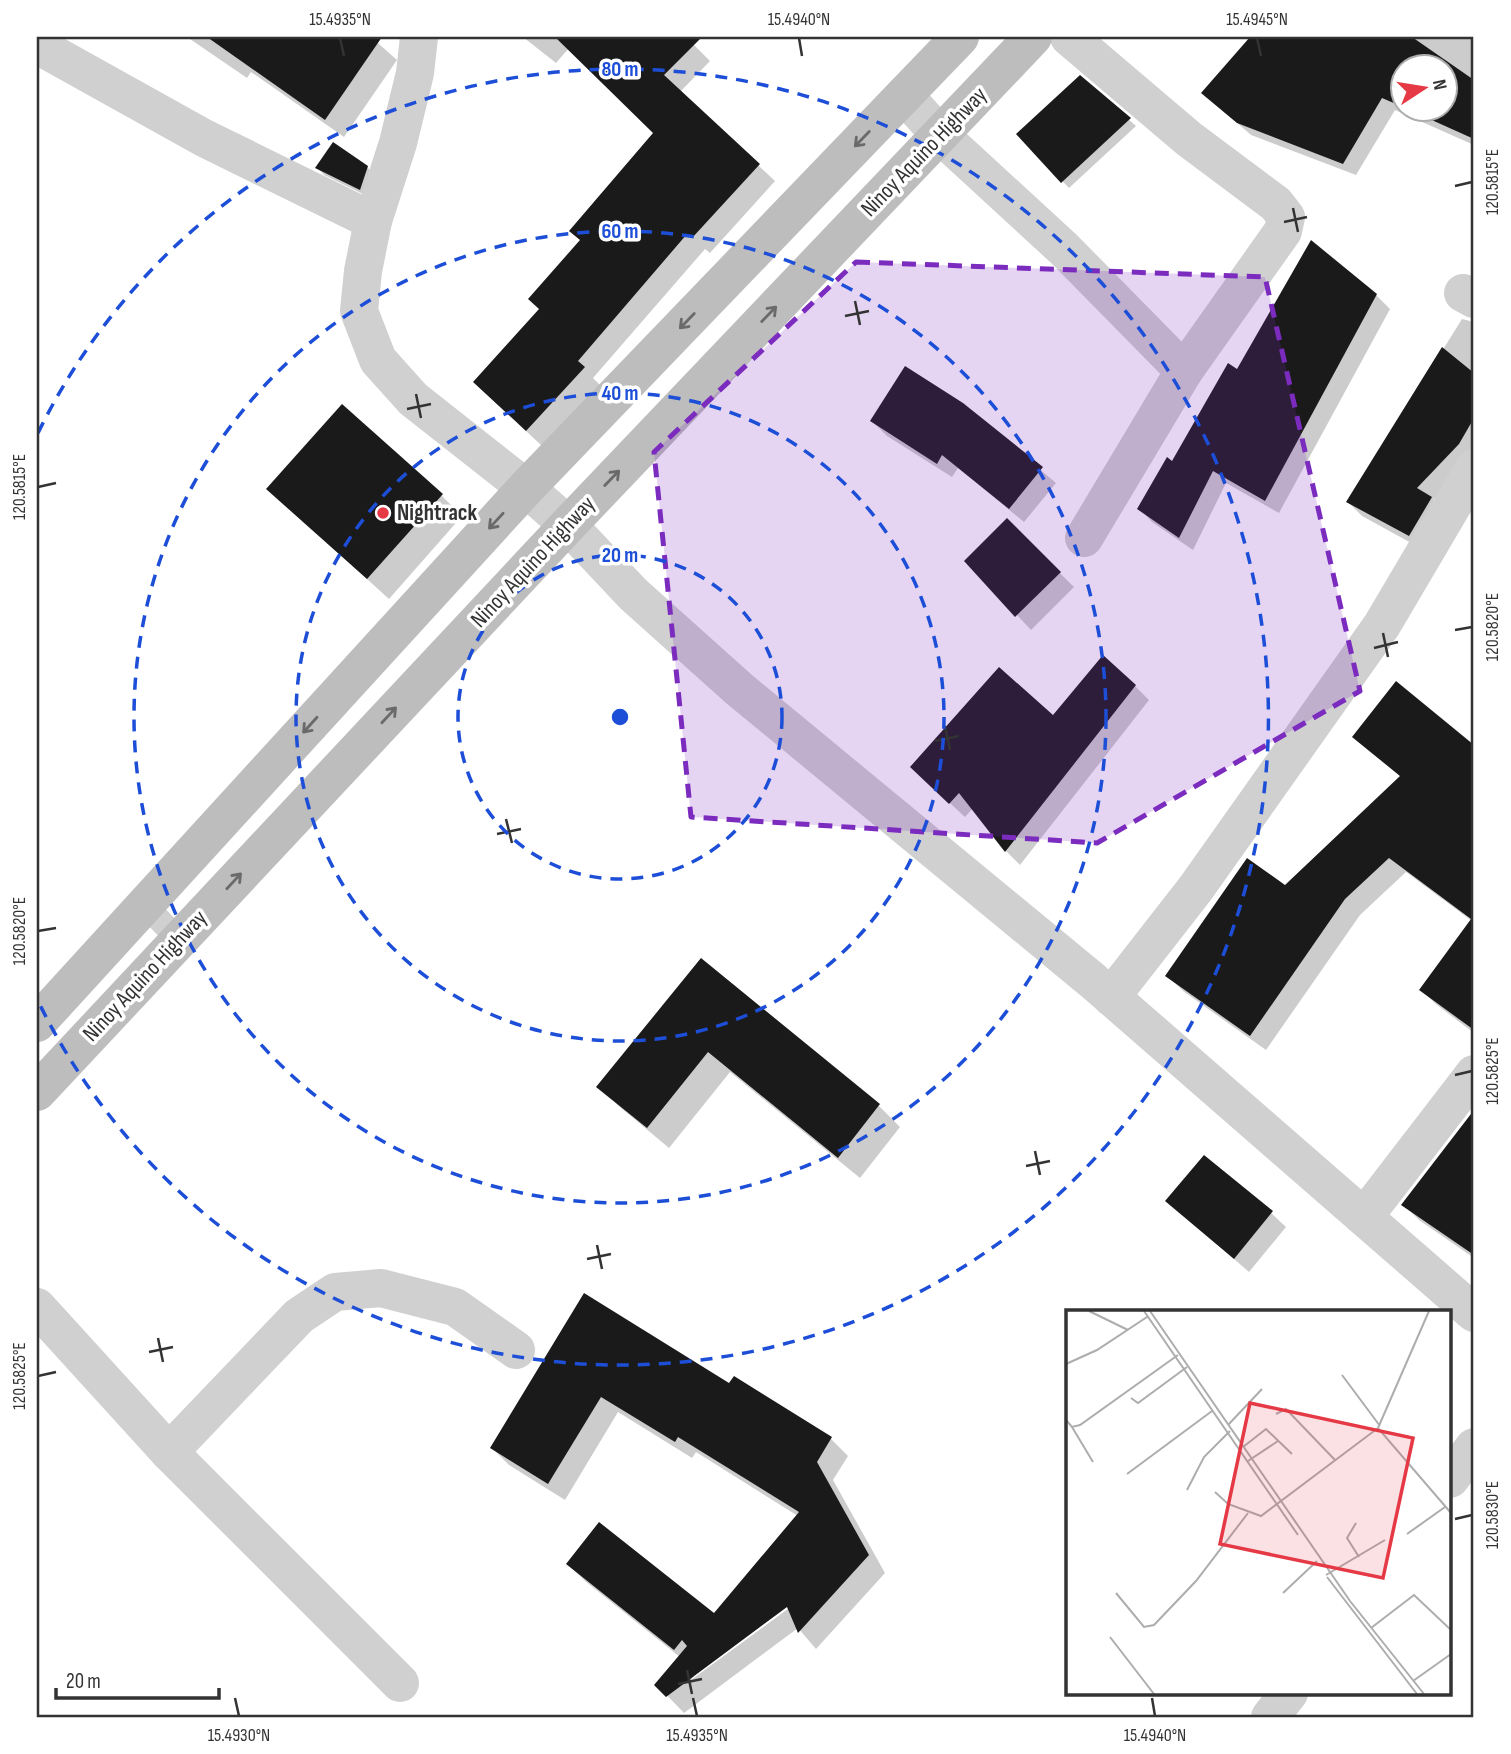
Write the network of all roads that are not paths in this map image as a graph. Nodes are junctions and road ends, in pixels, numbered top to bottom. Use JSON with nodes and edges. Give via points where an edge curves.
{"nodes":[{"id":1,"x":419,"y":37,"type":"edge"},
{"id":2,"x":960,"y":37,"type":"edge"},
{"id":3,"x":1033,"y":37,"type":"edge"},
{"id":4,"x":1069,"y":37,"type":"edge"},
{"id":5,"x":37,"y":46,"type":"edge"},
{"id":6,"x":904,"y":95,"type":"junction"},
{"id":7,"x":940,"y":135,"type":"junction"},
{"id":8,"x":373,"y":221,"type":"junction"},
{"id":9,"x":1184,"y":371,"type":"junction"},
{"id":10,"x":1474,"y":469,"type":"edge"},
{"id":11,"x":526,"y":488,"type":"junction"},
{"id":12,"x":568,"y":525,"type":"junction"},
{"id":13,"x":1084,"y":538,"type":"dead end"},
{"id":14,"x":145,"y":905,"type":"junction"},
{"id":15,"x":179,"y":940,"type":"junction"},
{"id":16,"x":1111,"y":997,"type":"junction"},
{"id":17,"x":37,"y":1023,"type":"edge"},
{"id":18,"x":1474,"y":1074,"type":"edge"},
{"id":19,"x":37,"y":1092,"type":"edge"},
{"id":20,"x":1364,"y":1217,"type":"junction"},
{"id":21,"x":37,"y":1307,"type":"edge"},
{"id":22,"x":1474,"y":1313,"type":"edge"},
{"id":23,"x":516,"y":1350,"type":"dead end"},
{"id":24,"x":1474,"y":1447,"type":"edge"},
{"id":25,"x":169,"y":1452,"type":"junction"},
{"id":26,"x":1452,"y":1476,"type":"edge"},
{"id":27,"x":400,"y":1683,"type":"dead end"},
{"id":28,"x":1288,"y":1694,"type":"edge"},
{"id":29,"x":1270,"y":1717,"type":"edge"}],
"edges":[{"from":1,"to":8,"type":"street","via":[[398,143]]},
{"from":2,"to":6,"type":"main road","name":"Ninoy Aquino Highway"},
{"from":3,"to":7,"type":"main road","name":"Ninoy Aquino Highway"},
{"from":4,"to":9,"type":"street","via":[[1189,139],[1276,204],[1286,217],[1283,230]]},
{"from":5,"to":8,"type":"street","via":[[204,138]]},
{"from":6,"to":7,"type":"street"},
{"from":6,"to":11,"type":"main road","name":"Ninoy Aquino Highway","one_way":true},
{"from":7,"to":9,"type":"street","via":[[1064,249]]},
{"from":12,"to":7,"type":"main road","name":"Ninoy Aquino Highway","one_way":true},
{"from":8,"to":11,"type":"street","via":[[359,311],[378,360],[413,398]]},
{"from":9,"to":13,"type":"street"},
{"from":10,"to":16,"type":"street","via":[[1382,625],[1196,888]]},
{"from":11,"to":12,"type":"street"},
{"from":11,"to":14,"type":"main road","name":"Ninoy Aquino Highway","one_way":true},
{"from":15,"to":12,"type":"main road","name":"Ninoy Aquino Highway","one_way":true},
{"from":12,"to":16,"type":"street","via":[[633,594],[739,689]]},
{"from":14,"to":15,"type":"lane"},
{"from":14,"to":17,"type":"main road","name":"Ninoy Aquino Highway"},
{"from":15,"to":19,"type":"main road","name":"Ninoy Aquino Highway"},
{"from":16,"to":20,"type":"street"},
{"from":18,"to":20,"type":"street"},
{"from":20,"to":22,"type":"street"},
{"from":21,"to":25,"type":"street"},
{"from":23,"to":25,"type":"street","via":[[455,1307],[382,1288],[335,1292],[299,1316]]},
{"from":24,"to":26,"type":"street"},
{"from":25,"to":27,"type":"street"},
{"from":28,"to":29,"type":"street"}]}
